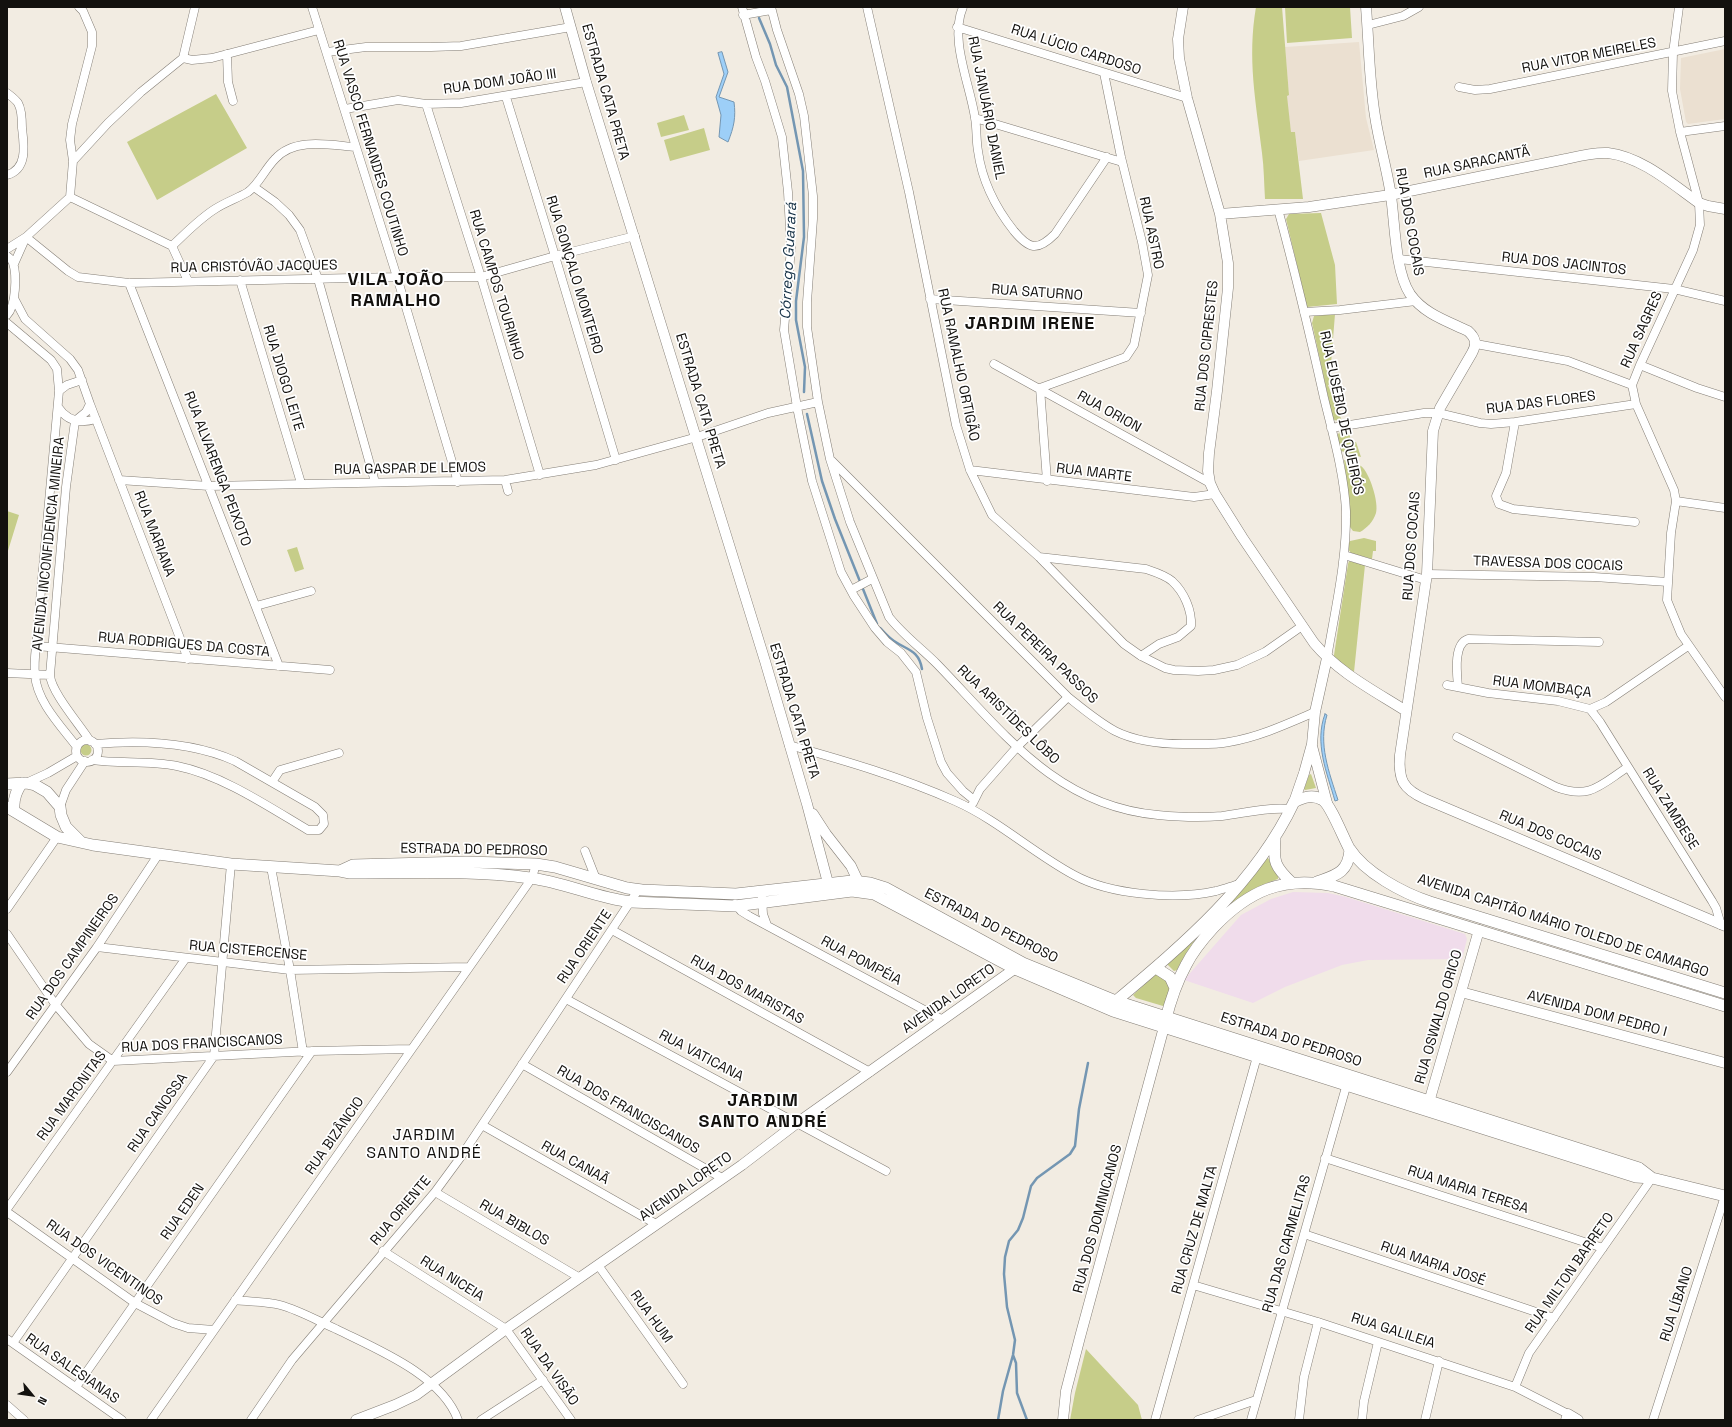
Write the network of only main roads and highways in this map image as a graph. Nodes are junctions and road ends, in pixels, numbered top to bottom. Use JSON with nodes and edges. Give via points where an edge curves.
{"nodes":[{"id":1,"x":24,"y":783,"type":"junction"},
{"id":2,"x":7,"y":784,"type":"edge"},
{"id":3,"x":1292,"y":805,"type":"joint"},
{"id":4,"x":10,"y":809,"type":"edge"},
{"id":5,"x":60,"y":811,"type":"junction"},
{"id":6,"x":57,"y":837,"type":"junction"},
{"id":7,"x":1274,"y":839,"type":"junction"},
{"id":8,"x":81,"y":842,"type":"junction"},
{"id":9,"x":1350,"y":850,"type":"junction"},
{"id":10,"x":340,"y":871,"type":"junction"},
{"id":11,"x":1317,"y":882,"type":"junction"},
{"id":12,"x":1292,"y":883,"type":"junction"},
{"id":13,"x":762,"y":896,"type":"junction"},
{"id":14,"x":1019,"y":966,"type":"junction"},
{"id":15,"x":1156,"y":968,"type":"junction"},
{"id":16,"x":1175,"y":988,"type":"junction"},
{"id":17,"x":1725,"y":993,"type":"edge"},
{"id":18,"x":1115,"y":1006,"type":"junction"},
{"id":19,"x":1725,"y":1006,"type":"edge"},
{"id":20,"x":1165,"y":1022,"type":"junction"},
{"id":21,"x":1725,"y":1196,"type":"edge"}],
"edges":[{"from":1,"to":2,"type":"main road"},
{"from":1,"to":4,"type":"main road","via":[[16,790]]},
{"from":1,"to":5,"type":"main road","via":[[35,785],[47,792]]},
{"from":3,"to":7,"type":"main road","name":"RUA EUSÉBIO DE QUEIRÓS"},
{"from":3,"to":9,"type":"main road","name":"AVENIDA CAPITÃO MÁRIO TOLEDO DE CAMARGO","via":[[1310,796],[1322,799]]},
{"from":4,"to":6,"type":"main road","name":"ESTRADA DO PEDROSO"},
{"from":5,"to":6,"type":"main road"},
{"from":5,"to":8,"type":"main road","via":[[70,833]]},
{"from":6,"to":8,"type":"main road","name":"ESTRADA DO PEDROSO"},
{"from":7,"to":12,"type":"main road","via":[[1276,866]]},
{"from":7,"to":15,"type":"main road","name":"RUA EUSÉBIO DE QUEIRÓS","via":[[1239,884],[1196,931]]},
{"from":8,"to":10,"type":"main road","name":"ESTRADA DO PEDROSO","via":[[231,864]]},
{"from":9,"to":11,"type":"main road","via":[[1343,870]]},
{"from":9,"to":17,"type":"main road","name":"AVENIDA CAPITÃO MÁRIO TOLEDO DE CAMARGO","via":[[1389,883],[1424,900]]},
{"from":10,"to":13,"type":"main road","name":"ESTRADA DO PEDROSO","via":[[353,865],[395,863],[536,864],[638,890]]},
{"from":10,"to":13,"type":"main road","name":"ESTRADA DO PEDROSO","via":[[473,873],[532,878],[630,902],[735,906]]},
{"from":11,"to":12,"type":"main road","name":"AVENIDA CAPITÃO MÁRIO TOLEDO DE CAMARGO"},
{"from":11,"to":19,"type":"main road","name":"AVENIDA CAPITÃO MÁRIO TOLEDO DE CAMARGO"},
{"from":12,"to":16,"type":"main road","via":[[1254,894],[1227,914],[1194,950]]},
{"from":13,"to":14,"type":"main road","name":"ESTRADA DO PEDROSO","via":[[865,892],[882,897]]},
{"from":13,"to":14,"type":"main road","name":"ESTRADA DO PEDROSO","via":[[828,883],[870,883],[886,888]]},
{"from":14,"to":18,"type":"main road","name":"ESTRADA DO PEDROSO"},
{"from":15,"to":16,"type":"main road","via":[[1168,974]]},
{"from":15,"to":18,"type":"main road","name":"RUA EUSÉBIO DE QUEIRÓS"},
{"from":16,"to":20,"type":"main road"},
{"from":18,"to":20,"type":"main road","name":"ESTRADA DO PEDROSO"},
{"from":20,"to":21,"type":"main road","name":"ESTRADA DO PEDROSO","via":[[1428,1106],[1639,1168],[1652,1178]]}]}
